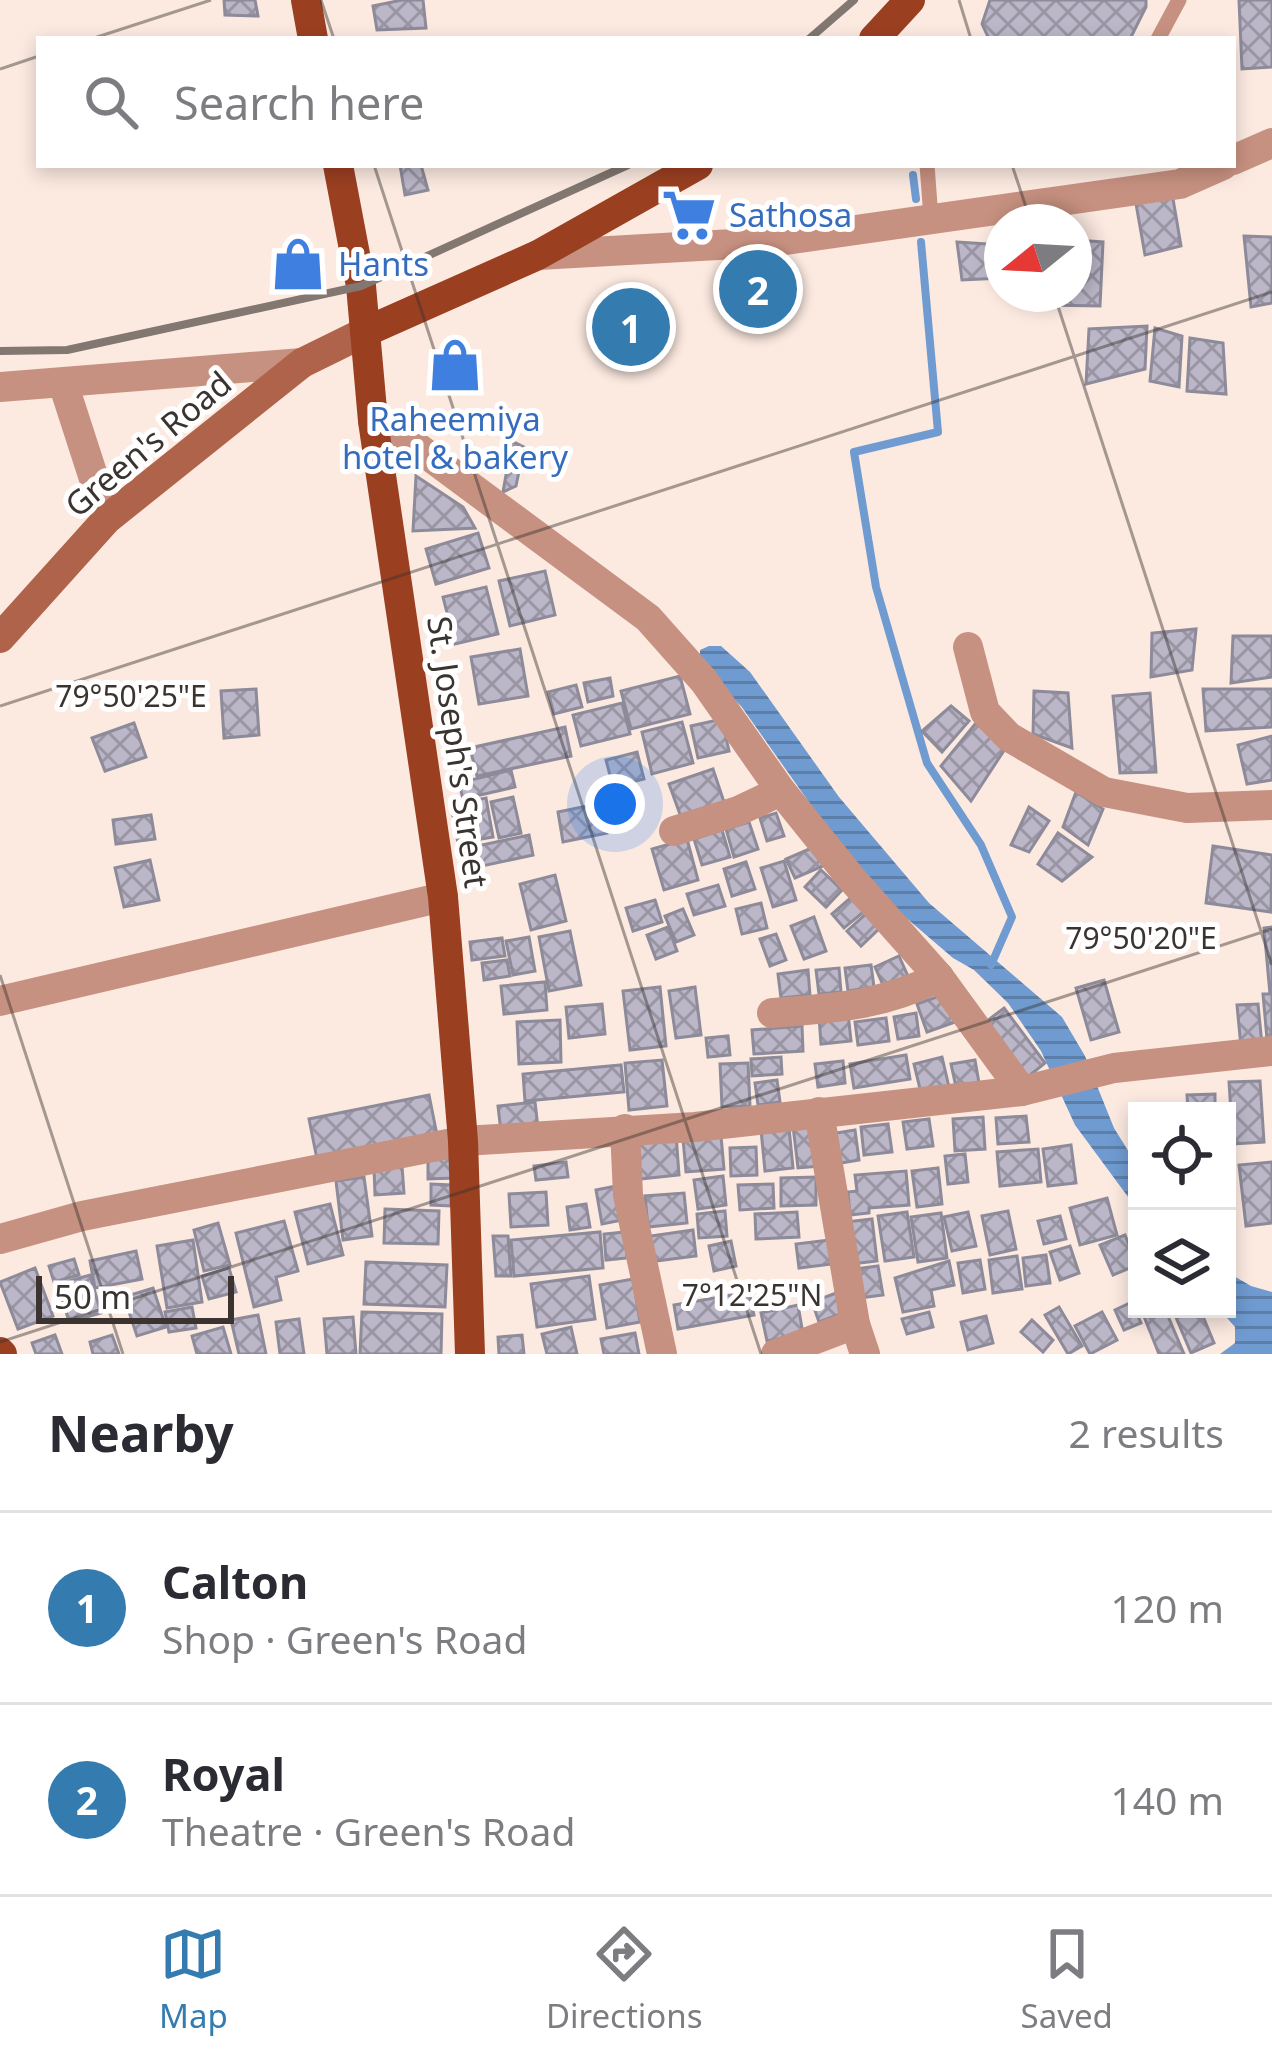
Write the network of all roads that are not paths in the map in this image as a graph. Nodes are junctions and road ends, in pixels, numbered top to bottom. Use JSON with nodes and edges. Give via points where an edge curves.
{"nodes":[{"id":1,"x":306,"y":0,"type":"edge"},
{"id":2,"x":910,"y":0,"type":"edge"},
{"id":3,"x":1179,"y":0,"type":"edge"},
{"id":4,"x":313,"y":36,"type":"edge"},
{"id":5,"x":877,"y":36,"type":"edge"},
{"id":6,"x":1160,"y":36,"type":"edge"},
{"id":7,"x":1272,"y":142,"type":"edge"},
{"id":8,"x":1236,"y":159,"type":"edge"},
{"id":9,"x":339,"y":168,"type":"edge"},
{"id":10,"x":693,"y":168,"type":"edge"},
{"id":11,"x":927,"y":168,"type":"edge"},
{"id":12,"x":1216,"y":168,"type":"edge"},
{"id":13,"x":931,"y":218,"type":"junction"},
{"id":14,"x":538,"y":256,"type":"junction"},
{"id":15,"x":365,"y":332,"type":"junction"},
{"id":16,"x":302,"y":363,"type":"junction"},
{"id":17,"x":63,"y":383,"type":"junction"},
{"id":18,"x":0,"y":387,"type":"edge"},
{"id":19,"x":373,"y":421,"type":"junction"},
{"id":20,"x":107,"y":519,"type":"junction"},
{"id":21,"x":0,"y":638,"type":"edge"},
{"id":22,"x":968,"y":647,"type":"dead end"},
{"id":23,"x":781,"y":791,"type":"junction"},
{"id":24,"x":1272,"y":805,"type":"edge"},
{"id":25,"x":674,"y":831,"type":"dead end"},
{"id":26,"x":442,"y":897,"type":"junction"},
{"id":27,"x":939,"y":977,"type":"junction"},
{"id":28,"x":0,"y":1001,"type":"edge"},
{"id":29,"x":772,"y":1013,"type":"dead end"},
{"id":30,"x":1272,"y":1051,"type":"edge"},
{"id":31,"x":1036,"y":1089,"type":"junction"},
{"id":32,"x":819,"y":1112,"type":"junction"},
{"id":33,"x":626,"y":1129,"type":"junction"},
{"id":34,"x":463,"y":1141,"type":"junction"},
{"id":35,"x":0,"y":1239,"type":"edge"},
{"id":36,"x":855,"y":1324,"type":"junction"},
{"id":37,"x":470,"y":1354,"type":"edge"},
{"id":38,"x":662,"y":1354,"type":"edge"},
{"id":39,"x":776,"y":1354,"type":"edge"},
{"id":40,"x":866,"y":1354,"type":"edge"}],
"edges":[{"from":1,"to":4,"type":"main road"},
{"from":2,"to":5,"type":"main road"},
{"from":3,"to":6,"type":"lane"},
{"from":7,"to":8,"type":"street"},
{"from":9,"to":15,"type":"main road","name":"St. Joseph's Street"},
{"from":10,"to":14,"type":"main road"},
{"from":11,"to":13,"type":"lane"},
{"from":12,"to":13,"type":"street","via":[[1180,184]]},
{"from":13,"to":14,"type":"street","via":[[771,242]]},
{"from":14,"to":15,"type":"main road"},
{"from":15,"to":16,"type":"main road","name":"Green's Road"},
{"from":15,"to":19,"type":"main road","name":"St. Joseph's Street"},
{"from":16,"to":17,"type":"street"},
{"from":16,"to":20,"type":"main road","name":"Green's Road"},
{"from":17,"to":18,"type":"street"},
{"from":17,"to":20,"type":"street"},
{"from":19,"to":23,"type":"street","via":[[647,617],[704,681]]},
{"from":19,"to":26,"type":"main road","name":"St. Joseph's Street"},
{"from":20,"to":21,"type":"main road","name":"Green's Road"},
{"from":22,"to":24,"type":"street","via":[[997,725],[1104,792],[1187,808]]},
{"from":23,"to":25,"type":"street"},
{"from":23,"to":27,"type":"street"},
{"from":26,"to":28,"type":"street"},
{"from":26,"to":34,"type":"main road","name":"St. Joseph's Street"},
{"from":27,"to":29,"type":"street","via":[[898,998]]},
{"from":27,"to":31,"type":"street"},
{"from":30,"to":31,"type":"street","via":[[1114,1068]]},
{"from":31,"to":32,"type":"street"},
{"from":32,"to":33,"type":"street"},
{"from":32,"to":36,"type":"street"},
{"from":33,"to":34,"type":"street"},
{"from":33,"to":38,"type":"street","via":[[628,1195]]},
{"from":34,"to":35,"type":"street"},
{"from":34,"to":37,"type":"main road","name":"St. Joseph's Street"},
{"from":36,"to":39,"type":"street"},
{"from":36,"to":40,"type":"street"}]}
